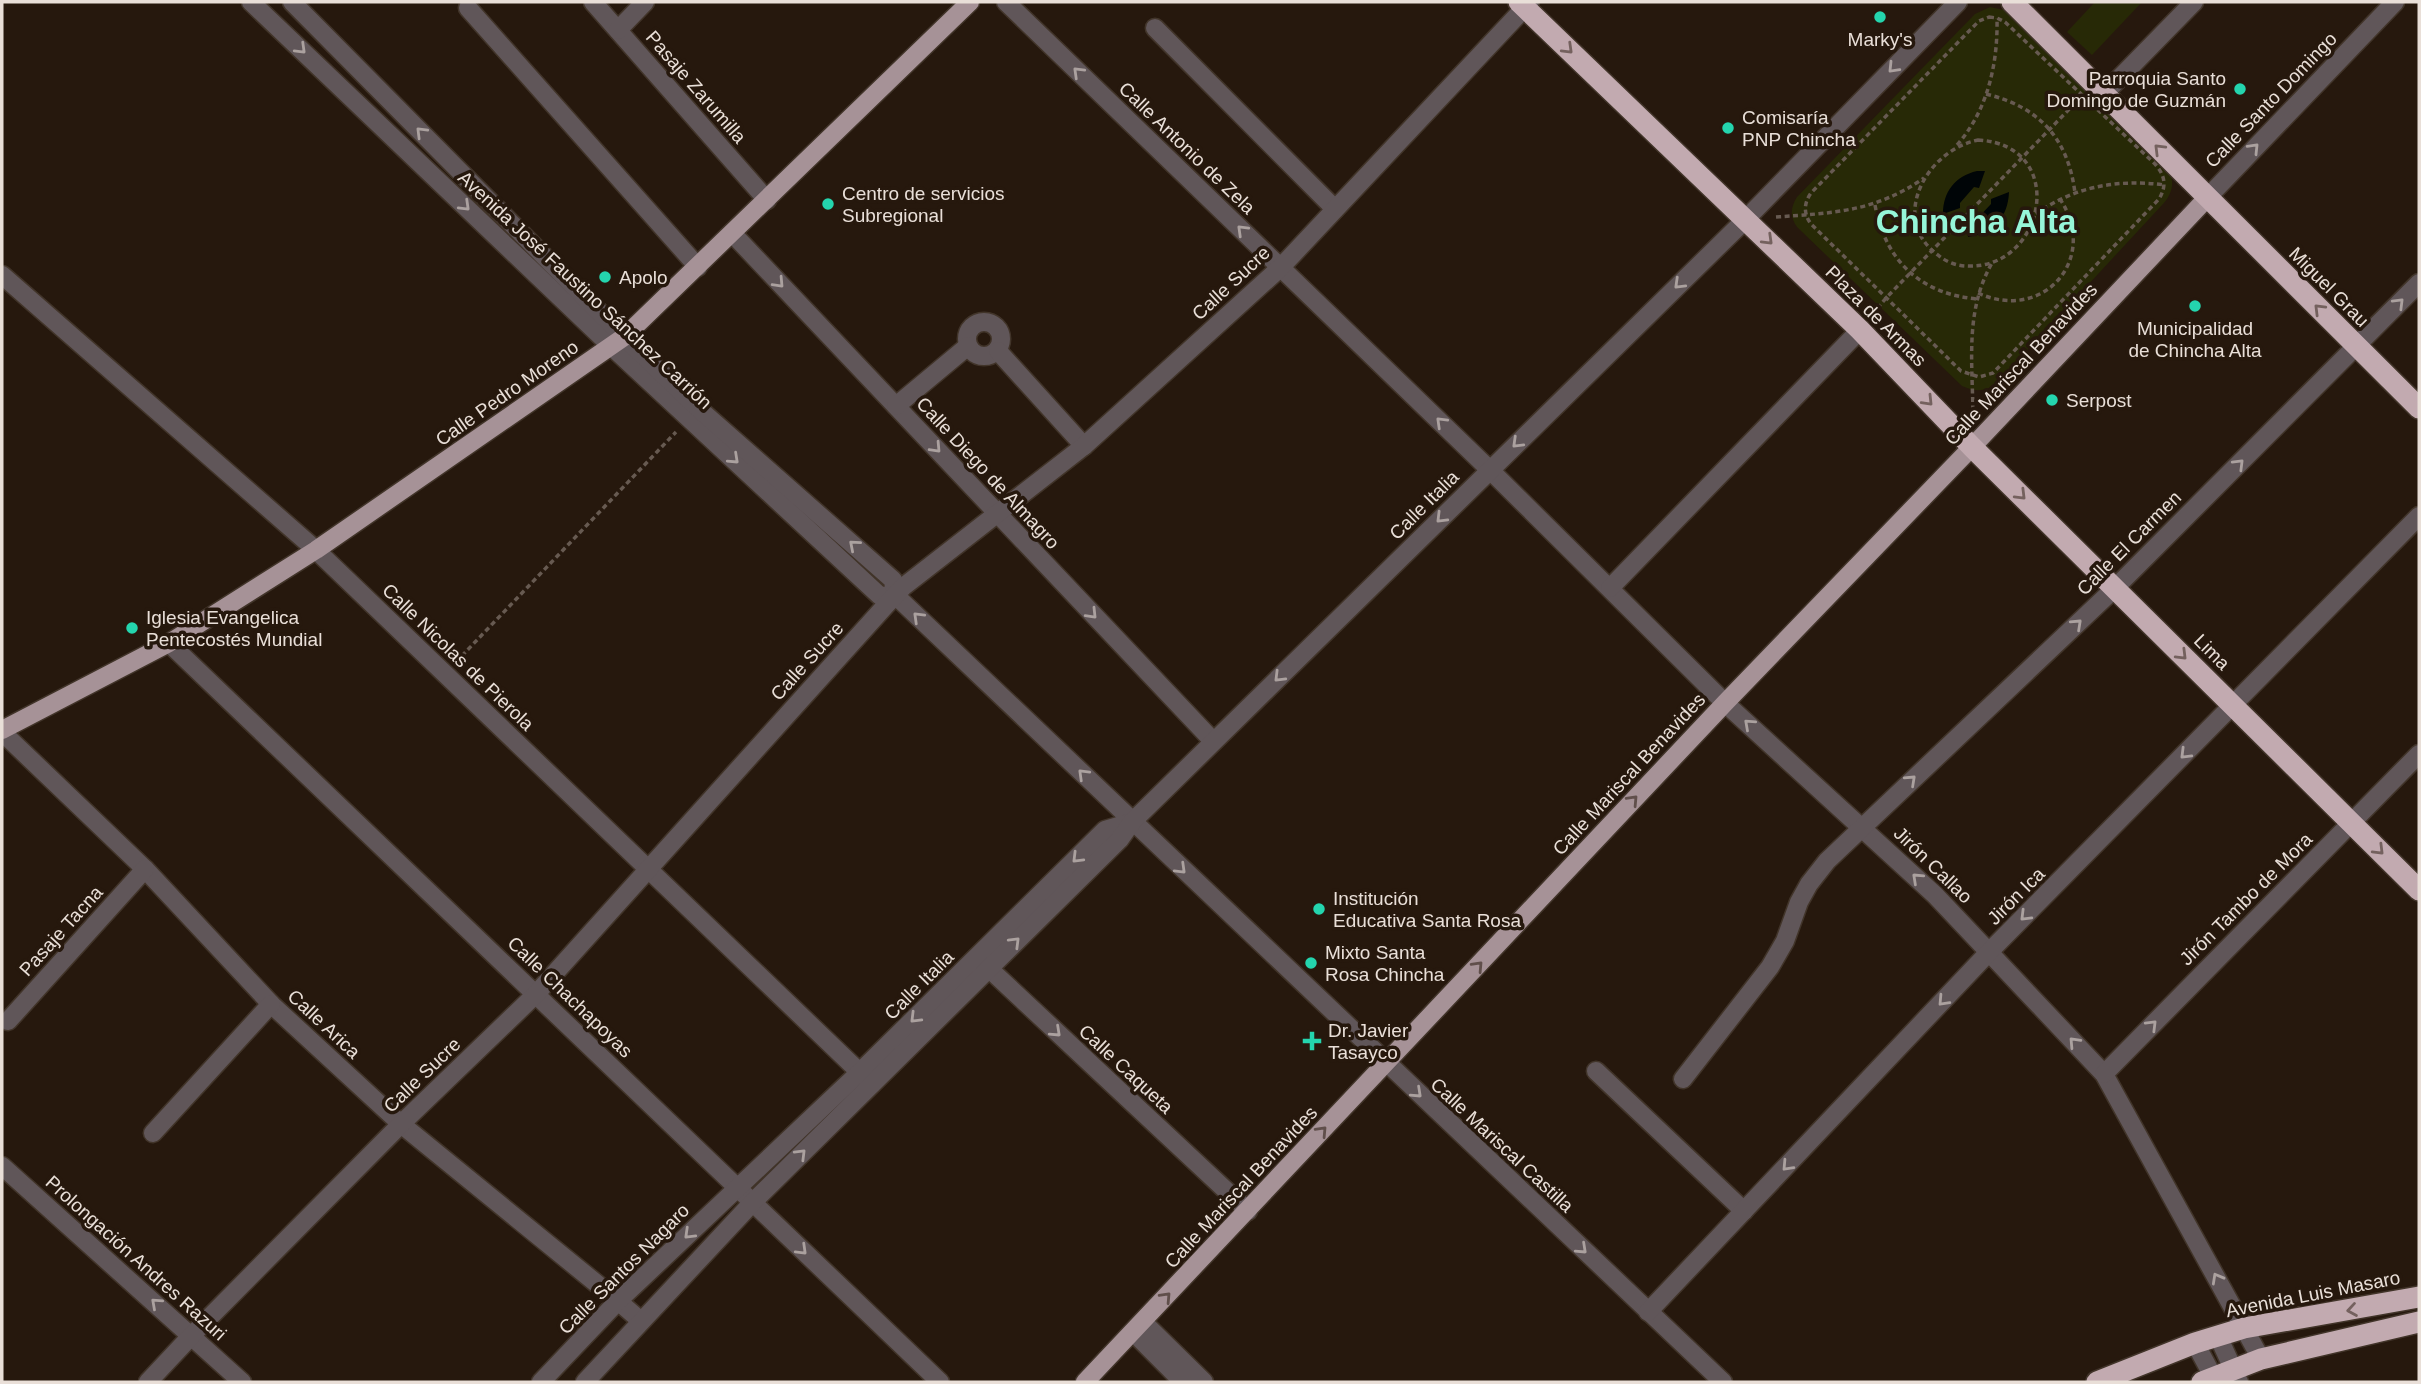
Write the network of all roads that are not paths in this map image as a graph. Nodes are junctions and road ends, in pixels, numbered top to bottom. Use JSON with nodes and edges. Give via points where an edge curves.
{"nodes":[{"id":1,"x":251,"y":2,"type":"edge"},
{"id":2,"x":292,"y":2,"type":"edge"},
{"id":3,"x":593,"y":2,"type":"edge"},
{"id":4,"x":645,"y":2,"type":"edge"},
{"id":5,"x":970,"y":2,"type":"edge"},
{"id":6,"x":1006,"y":2,"type":"edge"},
{"id":7,"x":1958,"y":2,"type":"edge"},
{"id":8,"x":2194,"y":2,"type":"edge"},
{"id":9,"x":2395,"y":2,"type":"edge"},
{"id":10,"x":1524,"y":4,"type":"edge"},
{"id":11,"x":2003,"y":6,"type":"edge"},
{"id":12,"x":468,"y":8,"type":"dead end"},
{"id":13,"x":1155,"y":28,"type":"dead end"},
{"id":14,"x":618,"y":30,"type":"junction"},
{"id":15,"x":2093,"y":91,"type":"junction"},
{"id":16,"x":2207,"y":198,"type":"junction"},
{"id":17,"x":767,"y":200,"type":"junction"},
{"id":18,"x":1335,"y":209,"type":"junction"},
{"id":19,"x":1745,"y":219,"type":"junction"},
{"id":20,"x":732,"y":233,"type":"junction"},
{"id":21,"x":698,"y":267,"type":"junction"},
{"id":22,"x":1281,"y":267,"type":"junction"},
{"id":23,"x":2,"y":275,"type":"edge"},
{"id":24,"x":2419,"y":283,"type":"edge"},
{"id":25,"x":1860,"y":330,"type":"junction"},
{"id":26,"x":618,"y":342,"type":"junction"},
{"id":27,"x":968,"y":345,"type":"junction"},
{"id":28,"x":2356,"y":346,"type":"junction"},
{"id":29,"x":998,"y":351,"type":"junction"},
{"id":30,"x":896,"y":407,"type":"junction"},
{"id":31,"x":2419,"y":408,"type":"edge"},
{"id":32,"x":1084,"y":446,"type":"junction"},
{"id":33,"x":1972,"y":447,"type":"junction"},
{"id":34,"x":1490,"y":470,"type":"junction"},
{"id":35,"x":998,"y":514,"type":"junction"},
{"id":36,"x":2419,"y":516,"type":"edge"},
{"id":37,"x":316,"y":550,"type":"junction"},
{"id":38,"x":1609,"y":588,"type":"junction"},
{"id":39,"x":2115,"y":588,"type":"junction"},
{"id":40,"x":895,"y":595,"type":"junction"},
{"id":41,"x":169,"y":643,"type":"junction"},
{"id":42,"x":1725,"y":703,"type":"junction"},
{"id":43,"x":2232,"y":705,"type":"junction"},
{"id":44,"x":2,"y":731,"type":"edge"},
{"id":45,"x":1213,"y":741,"type":"junction"},
{"id":46,"x":2419,"y":754,"type":"edge"},
{"id":47,"x":1132,"y":821,"type":"junction"},
{"id":48,"x":2351,"y":823,"type":"junction"},
{"id":49,"x":1861,"y":827,"type":"junction"},
{"id":50,"x":649,"y":868,"type":"junction"},
{"id":51,"x":145,"y":869,"type":"junction"},
{"id":52,"x":2419,"y":890,"type":"edge"},
{"id":53,"x":1990,"y":951,"type":"junction"},
{"id":54,"x":982,"y":963,"type":"junction"},
{"id":55,"x":536,"y":993,"type":"junction"},
{"id":56,"x":271,"y":1004,"type":"junction"},
{"id":57,"x":8,"y":1021,"type":"dead end"},
{"id":58,"x":1385,"y":1063,"type":"junction"},
{"id":59,"x":1596,"y":1071,"type":"dead end"},
{"id":60,"x":2104,"y":1074,"type":"junction"},
{"id":61,"x":866,"y":1078,"type":"junction"},
{"id":62,"x":1683,"y":1079,"type":"dead end"},
{"id":63,"x":401,"y":1124,"type":"junction"},
{"id":64,"x":153,"y":1133,"type":"dead end"},
{"id":65,"x":2,"y":1166,"type":"edge"},
{"id":66,"x":738,"y":1186,"type":"junction"},
{"id":67,"x":753,"y":1202,"type":"junction"},
{"id":68,"x":1248,"y":1211,"type":"junction"},
{"id":69,"x":1744,"y":1211,"type":"junction"},
{"id":70,"x":2419,"y":1297,"type":"edge"},
{"id":71,"x":618,"y":1301,"type":"junction"},
{"id":72,"x":1648,"y":1312,"type":"junction"},
{"id":73,"x":641,"y":1321,"type":"junction"},
{"id":74,"x":2419,"y":1322,"type":"edge"},
{"id":75,"x":1138,"y":1327,"type":"junction"},
{"id":76,"x":2244,"y":1328,"type":"junction"},
{"id":77,"x":192,"y":1335,"type":"junction"},
{"id":78,"x":2218,"y":1336,"type":"junction"},
{"id":79,"x":2195,"y":1343,"type":"junction"},
{"id":80,"x":2261,"y":1359,"type":"junction"},
{"id":81,"x":2220,"y":1379,"type":"edge"},
{"id":82,"x":148,"y":1382,"type":"edge"},
{"id":83,"x":242,"y":1382,"type":"edge"},
{"id":84,"x":541,"y":1382,"type":"edge"},
{"id":85,"x":584,"y":1382,"type":"edge"},
{"id":86,"x":940,"y":1382,"type":"edge"},
{"id":87,"x":1085,"y":1382,"type":"edge"},
{"id":88,"x":1183,"y":1382,"type":"edge"},
{"id":89,"x":1204,"y":1382,"type":"edge"},
{"id":90,"x":1723,"y":1382,"type":"edge"},
{"id":91,"x":2097,"y":1382,"type":"edge"}],
"edges":[{"from":1,"to":26,"type":"street","name":"Avenida José Faustino Sánchez Carrión","one_way":true},
{"from":26,"to":2,"type":"street","name":"Avenida José Faustino Sánchez Carrión","one_way":true},
{"from":3,"to":14,"type":"street","name":"Pasaje Zarumilla"},
{"from":4,"to":14,"type":"street"},
{"from":5,"to":17,"type":"main road","name":"Calle Pedro Moreno"},
{"from":22,"to":6,"type":"street","name":"Calle Antonio de Zela","one_way":true},
{"from":7,"to":19,"type":"street","one_way":true},
{"from":8,"to":15,"type":"street"},
{"from":16,"to":9,"type":"street","name":"Calle Santo Domingo","one_way":true},
{"from":10,"to":18,"type":"street","name":"Calle Sucre"},
{"from":10,"to":19,"type":"highway","name":"Plaza de Armas","one_way":true},
{"from":11,"to":15,"type":"highway"},
{"from":12,"to":21,"type":"street"},
{"from":13,"to":18,"type":"street"},
{"from":14,"to":17,"type":"street","name":"Pasaje Zarumilla"},
{"from":16,"to":15,"type":"highway","one_way":true},
{"from":28,"to":16,"type":"highway","name":"Miguel Grau","one_way":true},
{"from":16,"to":33,"type":"main road","name":"Calle Mariscal Benavides"},
{"from":17,"to":20,"type":"main road","name":"Calle Pedro Moreno"},
{"from":18,"to":22,"type":"street","name":"Calle Sucre"},
{"from":19,"to":25,"type":"highway","name":"Plaza de Armas","one_way":true},
{"from":19,"to":34,"type":"street","name":"Calle Italia","one_way":true},
{"from":20,"to":21,"type":"main road","name":"Calle Pedro Moreno"},
{"from":20,"to":30,"type":"street","name":"Calle Diego de Almagro","one_way":true},
{"from":21,"to":26,"type":"main road","name":"Calle Pedro Moreno"},
{"from":22,"to":32,"type":"street","name":"Calle Sucre"},
{"from":34,"to":22,"type":"street","name":"Calle Antonio de Zela","one_way":true},
{"from":23,"to":37,"type":"street","name":"Calle Nicolas de Pierola"},
{"from":28,"to":24,"type":"street","name":"Calle El Carmen","one_way":true},
{"from":25,"to":33,"type":"highway","name":"Plaza de Armas","one_way":true},
{"from":25,"to":38,"type":"street"},
{"from":26,"to":37,"type":"main road","name":"Calle Pedro Moreno"},
{"from":40,"to":26,"type":"street","name":"Avenida José Faustino Sánchez Carrión","one_way":true,"via":[[893,580]]},
{"from":26,"to":40,"type":"street","name":"Avenida José Faustino Sánchez Carrión","one_way":true,"via":[[690,418],[880,596]]},
{"from":27,"to":29,"type":"street","via":[[985,357]]},
{"from":27,"to":29,"type":"street","via":[[967,337],[976,324],[992,323],[1002,336]]},
{"from":27,"to":30,"type":"street"},
{"from":28,"to":31,"type":"highway","name":"Miguel Grau"},
{"from":39,"to":28,"type":"street","name":"Calle El Carmen","one_way":true},
{"from":29,"to":32,"type":"street"},
{"from":30,"to":35,"type":"street","name":"Calle Diego de Almagro","one_way":true},
{"from":32,"to":35,"type":"street","name":"Calle Sucre"},
{"from":33,"to":39,"type":"highway","name":"Lima","one_way":true},
{"from":33,"to":42,"type":"main road","name":"Calle Mariscal Benavides"},
{"from":34,"to":38,"type":"street","name":"Jirón Callao"},
{"from":34,"to":45,"type":"street","name":"Calle Italia","one_way":true},
{"from":35,"to":40,"type":"street","name":"Calle Sucre"},
{"from":35,"to":45,"type":"street","name":"Calle Diego de Almagro","one_way":true},
{"from":36,"to":43,"type":"street","name":"Jirón Ica"},
{"from":37,"to":41,"type":"main road","name":"Calle Pedro Moreno"},
{"from":37,"to":50,"type":"street","name":"Calle Nicolas de Pierola"},
{"from":38,"to":42,"type":"street","name":"Jirón Callao"},
{"from":39,"to":43,"type":"highway","name":"Lima","one_way":true},
{"from":49,"to":39,"type":"street","name":"Calle El Carmen","one_way":true},
{"from":47,"to":40,"type":"street","name":"Avenida José Faustino Sánchez Carrión","one_way":true},
{"from":40,"to":50,"type":"street","name":"Calle Sucre"},
{"from":41,"to":44,"type":"main road","name":"Calle Pedro Moreno"},
{"from":41,"to":55,"type":"street","name":"Calle Chachapoyas"},
{"from":49,"to":42,"type":"street","name":"Jirón Callao","one_way":true},
{"from":58,"to":42,"type":"main road","name":"Calle Mariscal Benavides","one_way":true},
{"from":43,"to":48,"type":"highway","name":"Lima"},
{"from":43,"to":53,"type":"street","name":"Jirón Ica","one_way":true},
{"from":44,"to":51,"type":"street","name":"Calle Arica"},
{"from":45,"to":47,"type":"street","name":"Calle Italia"},
{"from":46,"to":48,"type":"street","name":"Jirón Tambo de Mora"},
{"from":47,"to":54,"type":"street","name":"Calle Italia","via":[[1120,839]]},
{"from":47,"to":58,"type":"street","name":"Calle Mariscal Castilla","one_way":true},
{"from":48,"to":52,"type":"highway","name":"Lima","one_way":true},
{"from":60,"to":48,"type":"street","name":"Jirón Tambo de Mora","one_way":true},
{"from":53,"to":49,"type":"street","name":"Jirón Callao","one_way":true},
{"from":49,"to":62,"type":"street","name":"Calle El Carmen","via":[[1809,884],[1770,967]]},
{"from":50,"to":55,"type":"street","name":"Calle Sucre"},
{"from":50,"to":61,"type":"street","name":"Calle Nicolas de Pierola"},
{"from":51,"to":56,"type":"street","name":"Calle Arica"},
{"from":51,"to":57,"type":"street","name":"Pasaje Tacna"},
{"from":60,"to":53,"type":"street","name":"Jirón Callao","one_way":true},
{"from":53,"to":69,"type":"street","name":"Jirón Ica","one_way":true},
{"from":54,"to":61,"type":"street","name":"Calle Italia"},
{"from":54,"to":68,"type":"street","name":"Calle Caqueta","one_way":true},
{"from":55,"to":63,"type":"street","name":"Calle Sucre"},
{"from":55,"to":66,"type":"street","name":"Calle Chachapoyas"},
{"from":56,"to":63,"type":"street","name":"Calle Arica"},
{"from":56,"to":64,"type":"street"},
{"from":68,"to":58,"type":"main road","name":"Calle Mariscal Benavides","one_way":true},
{"from":58,"to":72,"type":"street","name":"Calle Mariscal Castilla","one_way":true},
{"from":59,"to":69,"type":"street"},
{"from":76,"to":60,"type":"street","name":"Jirón Callao","one_way":true},
{"from":61,"to":66,"type":"street","name":"Calle Italia"},
{"from":67,"to":61,"type":"street","name":"Calle Italia","one_way":true},
{"from":63,"to":71,"type":"street","name":"Calle Arica"},
{"from":63,"to":77,"type":"street","name":"Calle Sucre"},
{"from":77,"to":65,"type":"street","name":"Prolongación Andres Razuri","one_way":true},
{"from":66,"to":67,"type":"street","name":"Calle Chachapoyas"},
{"from":66,"to":71,"type":"street","name":"Calle Santos Nagaro","one_way":true},
{"from":67,"to":73,"type":"street"},
{"from":67,"to":86,"type":"street","name":"Calle Chachapoyas","one_way":true},
{"from":75,"to":68,"type":"main road","name":"Calle Mariscal Benavides","one_way":true},
{"from":69,"to":72,"type":"street","name":"Jirón Ica"},
{"from":70,"to":76,"type":"highway","name":"Avenida Luis Masaro","one_way":true},
{"from":71,"to":73,"type":"street","name":"Calle Arica"},
{"from":71,"to":84,"type":"street","name":"Calle Santos Nagaro"},
{"from":72,"to":90,"type":"street","name":"Calle Mariscal Castilla"},
{"from":73,"to":85,"type":"street"},
{"from":74,"to":80,"type":"highway"},
{"from":75,"to":87,"type":"main road","name":"Calle Mariscal Benavides"},
{"from":75,"to":88,"type":"street"},
{"from":75,"to":89,"type":"street"},
{"from":76,"to":78,"type":"highway","name":"Avenida Luis Masaro"},
{"from":76,"to":80,"type":"street","name":"Jirón Callao"},
{"from":77,"to":82,"type":"street","name":"Calle Sucre"},
{"from":77,"to":83,"type":"street","name":"Prolongación Andres Razuri"},
{"from":78,"to":79,"type":"highway","name":"Avenida Luis Masaro"},
{"from":78,"to":81,"type":"street"},
{"from":79,"to":81,"type":"street"},
{"from":79,"to":91,"type":"highway","name":"Avenida Luis Masaro"},
{"from":80,"to":81,"type":"highway"}]}
